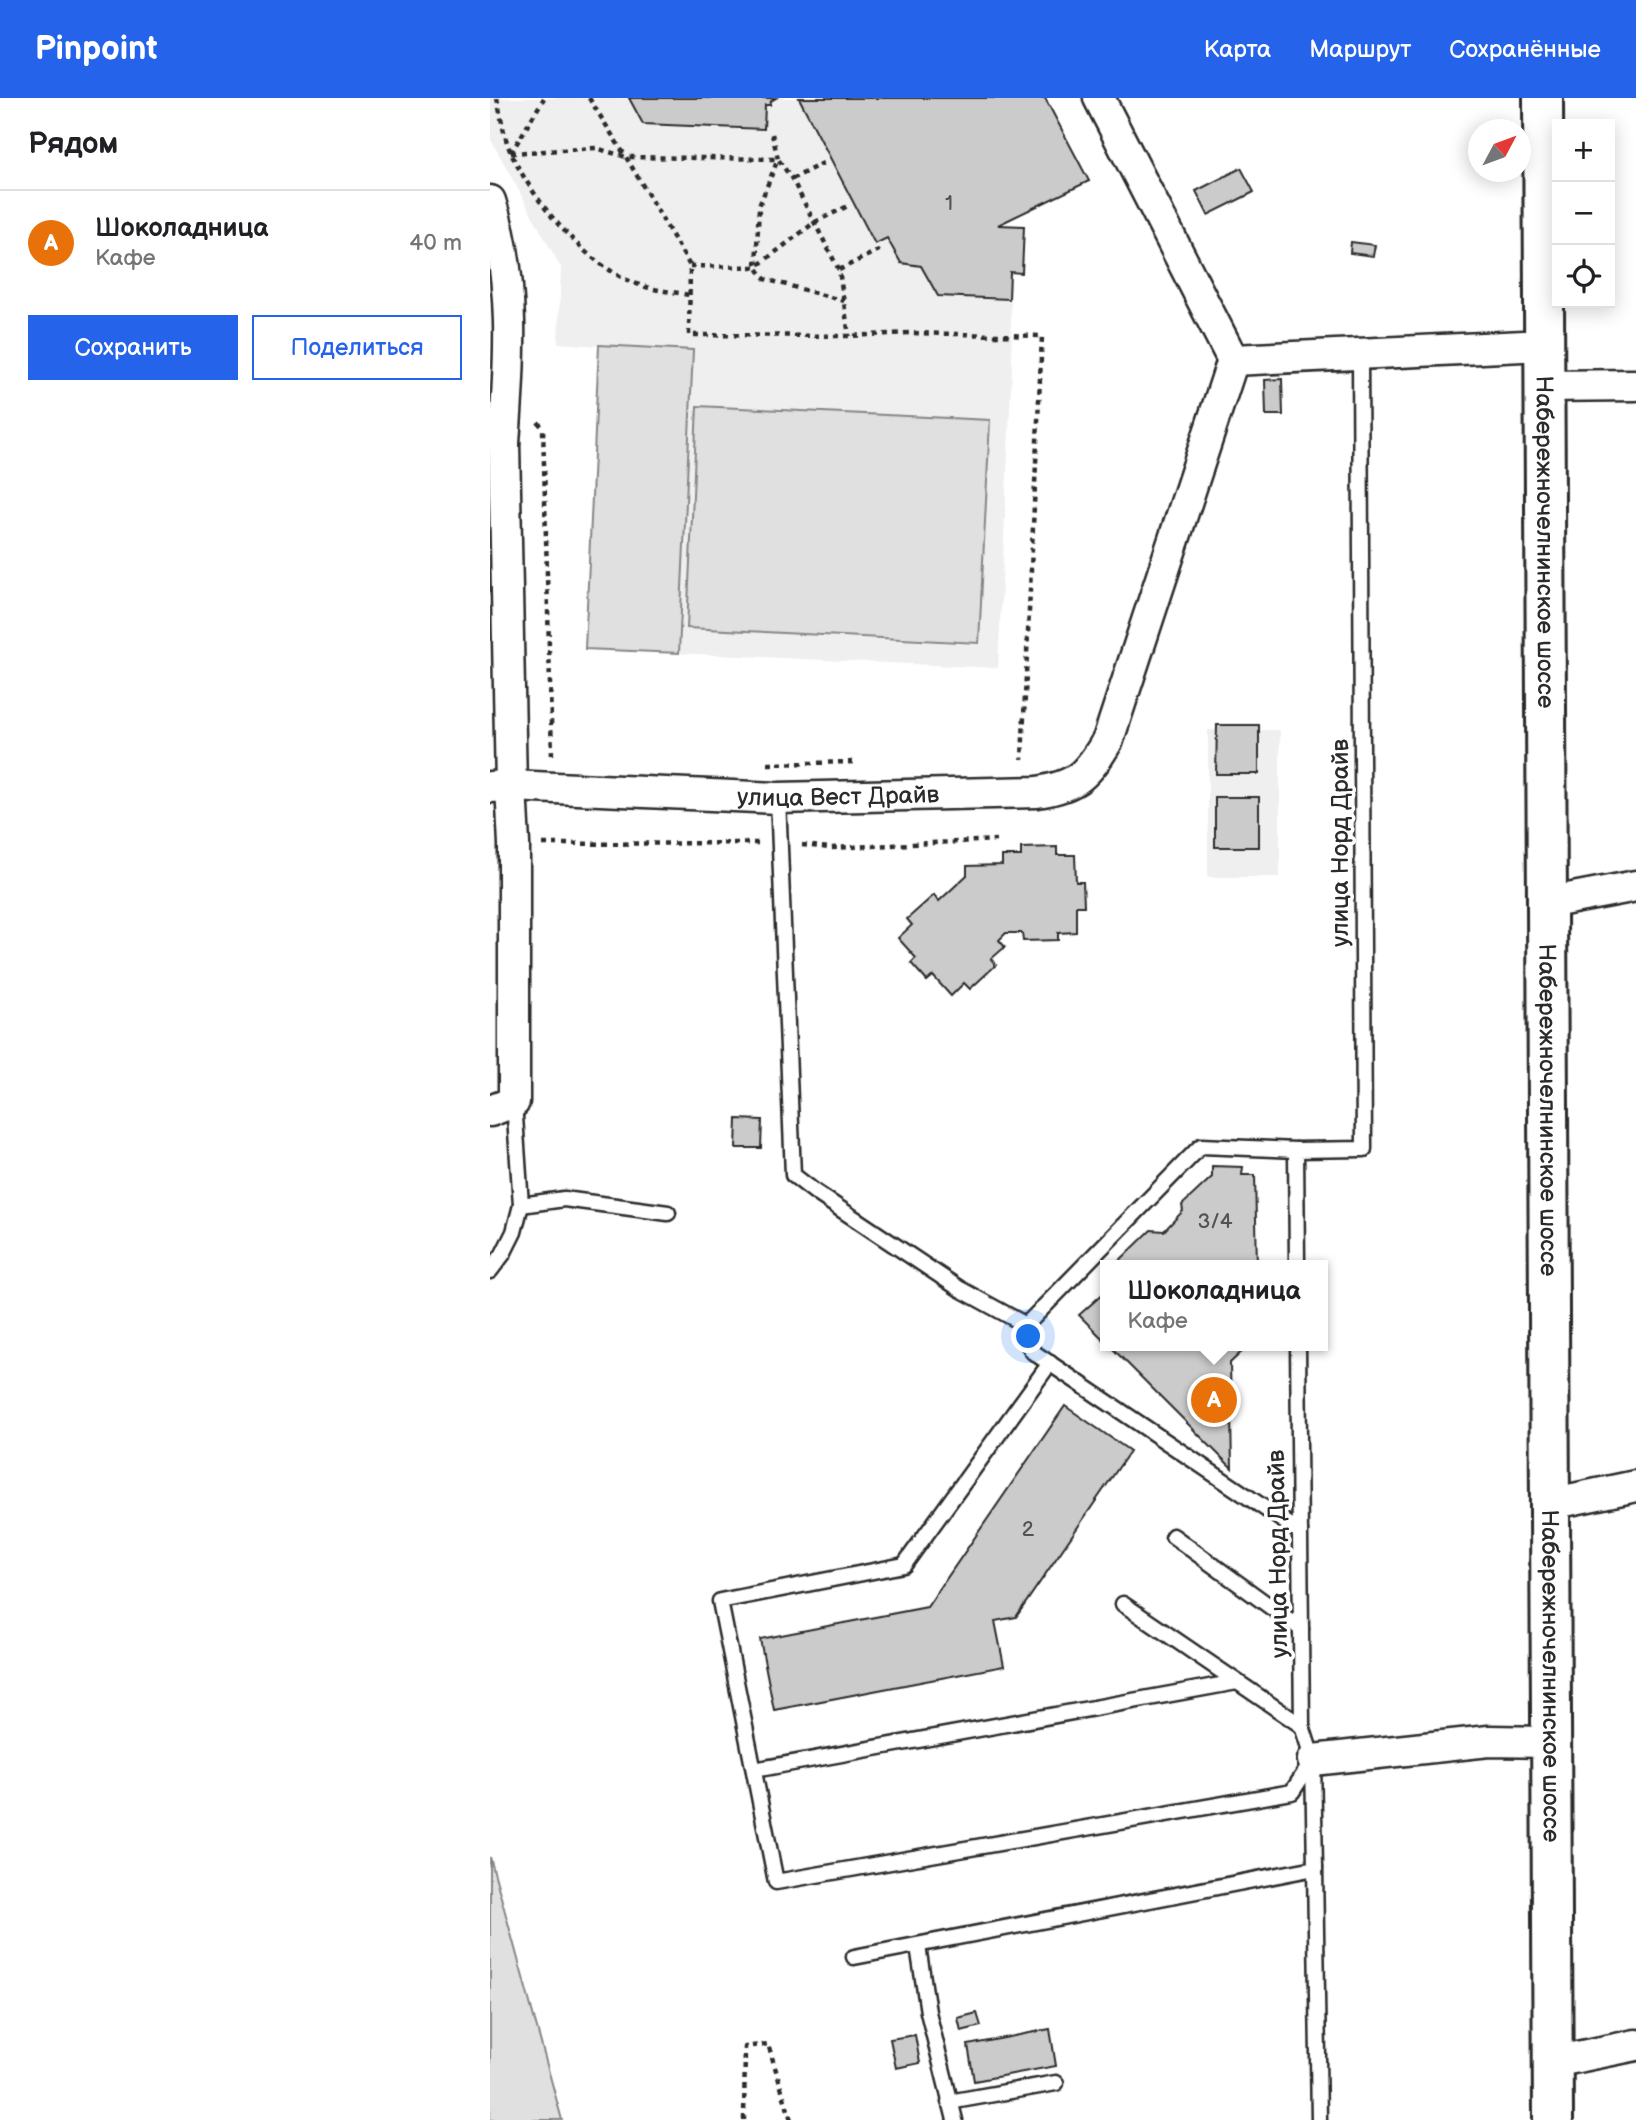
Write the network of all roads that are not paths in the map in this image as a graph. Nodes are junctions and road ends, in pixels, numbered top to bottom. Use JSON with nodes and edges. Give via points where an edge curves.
{"nodes":[{"id":1,"x":1099,"y":98,"type":"edge"},
{"id":2,"x":1543,"y":98,"type":"edge"},
{"id":3,"x":490,"y":201,"type":"edge"},
{"id":4,"x":1545,"y":345,"type":"junction"},
{"id":5,"x":1360,"y":354,"type":"junction"},
{"id":6,"x":1233,"y":360,"type":"junction"},
{"id":7,"x":1636,"y":385,"type":"edge"},
{"id":8,"x":1545,"y":386,"type":"junction"},
{"id":9,"x":497,"y":436,"type":"edge"},
{"id":10,"x":501,"y":787,"type":"edge"},
{"id":11,"x":778,"y":798,"type":"junction"},
{"id":12,"x":1636,"y":886,"type":"edge"},
{"id":13,"x":1548,"y":902,"type":"junction"},
{"id":14,"x":502,"y":1106,"type":"edge"},
{"id":15,"x":1296,"y":1150,"type":"junction"},
{"id":16,"x":522,"y":1205,"type":"junction"},
{"id":17,"x":668,"y":1213,"type":"dead end"},
{"id":18,"x":1297,"y":1260,"type":"edge"},
{"id":19,"x":490,"y":1271,"type":"edge"},
{"id":20,"x":1026,"y":1325,"type":"junction"},
{"id":21,"x":1298,"y":1351,"type":"edge"},
{"id":22,"x":1050,"y":1363,"type":"junction"},
{"id":23,"x":1636,"y":1486,"type":"edge"},
{"id":24,"x":1550,"y":1504,"type":"junction"},
{"id":25,"x":1300,"y":1532,"type":"junction"},
{"id":26,"x":1173,"y":1536,"type":"dead end"},
{"id":27,"x":1123,"y":1604,"type":"dead end"},
{"id":28,"x":1301,"y":1629,"type":"junction"},
{"id":29,"x":1237,"y":1682,"type":"junction"},
{"id":30,"x":1302,"y":1726,"type":"junction"},
{"id":31,"x":1550,"y":1742,"type":"junction"},
{"id":32,"x":1313,"y":1760,"type":"junction"},
{"id":33,"x":754,"y":1770,"type":"junction"},
{"id":34,"x":1315,"y":1868,"type":"junction"},
{"id":35,"x":918,"y":1946,"type":"junction"},
{"id":36,"x":854,"y":1957,"type":"dead end"},
{"id":37,"x":1636,"y":2045,"type":"edge"},
{"id":38,"x":1553,"y":2062,"type":"junction"},
{"id":39,"x":1056,"y":2083,"type":"dead end"},
{"id":40,"x":949,"y":2102,"type":"junction"},
{"id":41,"x":955,"y":2120,"type":"edge"},
{"id":42,"x":1319,"y":2120,"type":"edge"},
{"id":43,"x":1553,"y":2120,"type":"edge"}],
"edges":[{"from":1,"to":6,"type":"street"},
{"from":2,"to":4,"type":"main road","name":"Набережночелнинское шоссе"},
{"from":3,"to":9,"type":"street","via":[[504,253],[510,353]]},
{"from":4,"to":5,"type":"street"},
{"from":4,"to":8,"type":"main road","name":"Набережночелнинское шоссе"},
{"from":5,"to":6,"type":"street"},
{"from":5,"to":15,"type":"lane","name":"улица Норд Драйв","via":[[1364,1149]]},
{"from":6,"to":11,"type":"street","name":"улица Вест Драйв","via":[[1108,740],[1080,777],[1061,788],[1037,792]]},
{"from":7,"to":8,"type":"street"},
{"from":8,"to":13,"type":"main road","name":"Набережночелнинское шоссе"},
{"from":9,"to":10,"type":"street"},
{"from":10,"to":11,"type":"street","name":"улица Вест Драйв"},
{"from":10,"to":14,"type":"street","via":[[514,844]]},
{"from":11,"to":20,"type":"lane","via":[[793,1175],[960,1289]]},
{"from":12,"to":13,"type":"street"},
{"from":13,"to":24,"type":"main road","name":"Набережночелнинское шоссе"},
{"from":14,"to":16,"type":"lane"},
{"from":15,"to":18,"type":"lane"},
{"from":15,"to":20,"type":"lane","via":[[1201,1146]]},
{"from":16,"to":17,"type":"lane","via":[[564,1199]]},
{"from":16,"to":19,"type":"lane","via":[[514,1232]]},
{"from":20,"to":22,"type":"lane","via":[[1025,1339],[1033,1352]]},
{"from":21,"to":25,"type":"lane","name":"улица Норд Драйв"},
{"from":22,"to":25,"type":"lane"},
{"from":22,"to":33,"type":"lane","via":[[904,1565],[720,1601]]},
{"from":23,"to":24,"type":"street"},
{"from":24,"to":31,"type":"main road","name":"Набережночелнинское шоссе"},
{"from":25,"to":28,"type":"lane","name":"улица Норд Драйв"},
{"from":26,"to":28,"type":"lane"},
{"from":27,"to":29,"type":"lane"},
{"from":28,"to":30,"type":"lane","name":"улица Норд Драйв"},
{"from":29,"to":30,"type":"lane"},
{"from":29,"to":33,"type":"lane"},
{"from":30,"to":32,"type":"lane","name":"улица Норд Драйв"},
{"from":31,"to":32,"type":"street","via":[[1489,1741]]},
{"from":31,"to":38,"type":"main road","name":"Набережночелнинское шоссе"},
{"from":32,"to":33,"type":"lane","via":[[1292,1792],[776,1882]]},
{"from":32,"to":34,"type":"lane","name":"улица Норд Драйв"},
{"from":34,"to":35,"type":"lane"},
{"from":34,"to":42,"type":"lane","name":"улица Норд Драйв"},
{"from":35,"to":36,"type":"lane"},
{"from":35,"to":40,"type":"lane"},
{"from":37,"to":38,"type":"street"},
{"from":38,"to":43,"type":"main road","name":"Набережночелнинское шоссе"},
{"from":39,"to":40,"type":"lane"},
{"from":40,"to":41,"type":"lane"}]}
